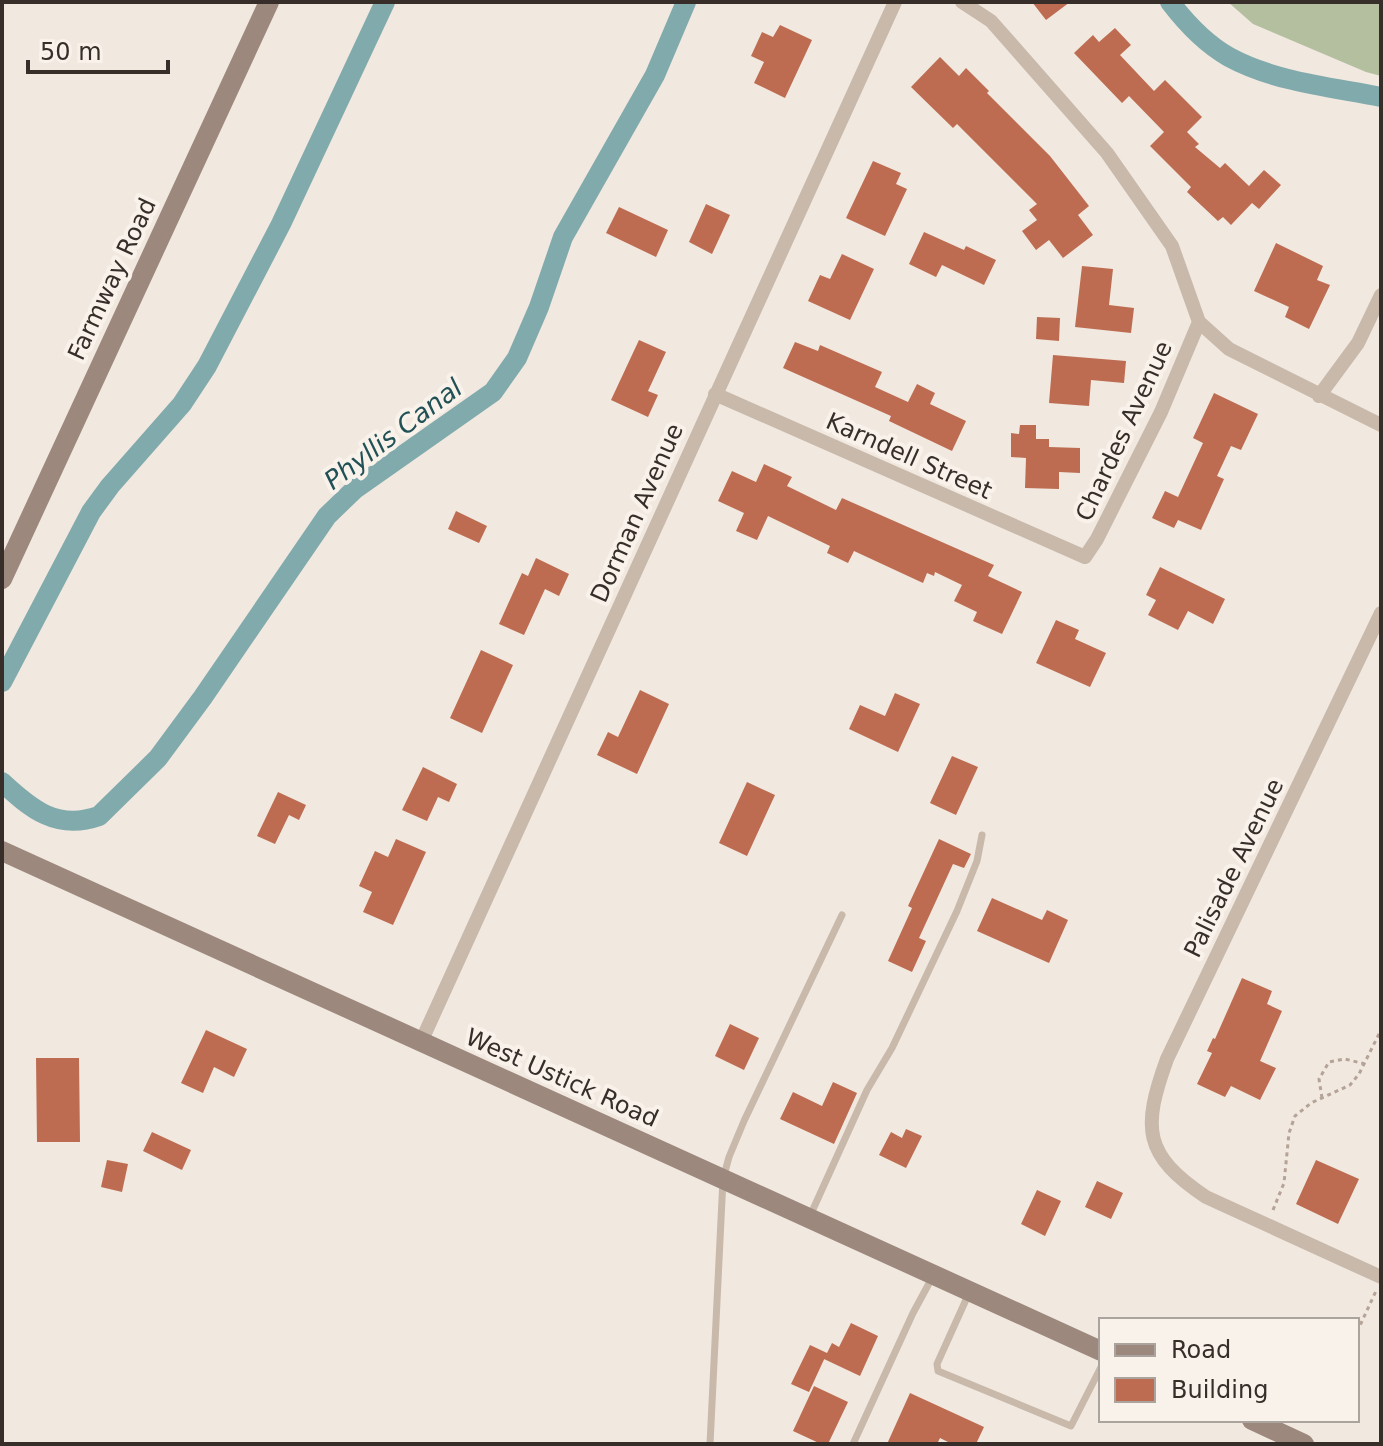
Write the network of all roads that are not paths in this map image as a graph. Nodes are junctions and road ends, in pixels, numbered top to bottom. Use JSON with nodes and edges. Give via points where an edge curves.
{"nodes":[{"id":1,"x":269,"y":2,"type":"edge"},
{"id":2,"x":895,"y":2,"type":"edge"},
{"id":3,"x":962,"y":2,"type":"edge"},
{"id":4,"x":1381,"y":295,"type":"edge"},
{"id":5,"x":1199,"y":322,"type":"junction"},
{"id":6,"x":715,"y":394,"type":"junction"},
{"id":7,"x":1319,"y":396,"type":"junction"},
{"id":8,"x":1381,"y":425,"type":"edge"},
{"id":9,"x":1085,"y":557,"type":"joint"},
{"id":10,"x":2,"y":579,"type":"edge"},
{"id":11,"x":1381,"y":613,"type":"edge"},
{"id":12,"x":982,"y":835,"type":"dead end"},
{"id":13,"x":2,"y":851,"type":"edge"},
{"id":14,"x":842,"y":915,"type":"dead end"},
{"id":15,"x":421,"y":1042,"type":"junction"},
{"id":16,"x":723,"y":1179,"type":"junction"},
{"id":17,"x":809,"y":1218,"type":"junction"},
{"id":18,"x":934,"y":1275,"type":"junction"},
{"id":19,"x":1381,"y":1279,"type":"edge"},
{"id":20,"x":970,"y":1291,"type":"junction"},
{"id":21,"x":1099,"y":1350,"type":"edge"},
{"id":22,"x":1099,"y":1371,"type":"edge"},
{"id":23,"x":1256,"y":1422,"type":"edge"},
{"id":24,"x":710,"y":1444,"type":"edge"},
{"id":25,"x":853,"y":1444,"type":"edge"},
{"id":26,"x":1304,"y":1444,"type":"edge"}],
"edges":[{"from":1,"to":10,"type":"main road","name":"Farmway Road"},
{"from":2,"to":6,"type":"street","name":"Dorman Avenue"},
{"from":3,"to":5,"type":"street","via":[[991,21],[1107,153],[1172,246]]},
{"from":4,"to":7,"type":"street","via":[[1358,343]]},
{"from":5,"to":7,"type":"street","via":[[1229,349]]},
{"from":5,"to":9,"type":"street","name":"Chardes Avenue","via":[[1161,412]]},
{"from":6,"to":9,"type":"street","name":"Karndell Street"},
{"from":6,"to":15,"type":"street","name":"Dorman Avenue"},
{"from":7,"to":8,"type":"street"},
{"from":11,"to":19,"type":"street","name":"Palisade Avenue","via":[[1167,1059],[1151,1127],[1155,1148],[1183,1182]]},
{"from":12,"to":17,"type":"lane","via":[[957,911]]},
{"from":13,"to":15,"type":"main road","name":"West Ustick Road"},
{"from":14,"to":16,"type":"lane","via":[[744,1121]]},
{"from":15,"to":16,"type":"main road","name":"West Ustick Road"},
{"from":16,"to":17,"type":"main road","name":"West Ustick Road"},
{"from":16,"to":24,"type":"lane"},
{"from":17,"to":18,"type":"main road","name":"West Ustick Road"},
{"from":18,"to":20,"type":"main road","name":"West Ustick Road"},
{"from":18,"to":25,"type":"lane"},
{"from":20,"to":21,"type":"main road","name":"West Ustick Road"},
{"from":20,"to":22,"type":"lane","via":[[938,1371],[1071,1426]]},
{"from":23,"to":26,"type":"main road"}]}
